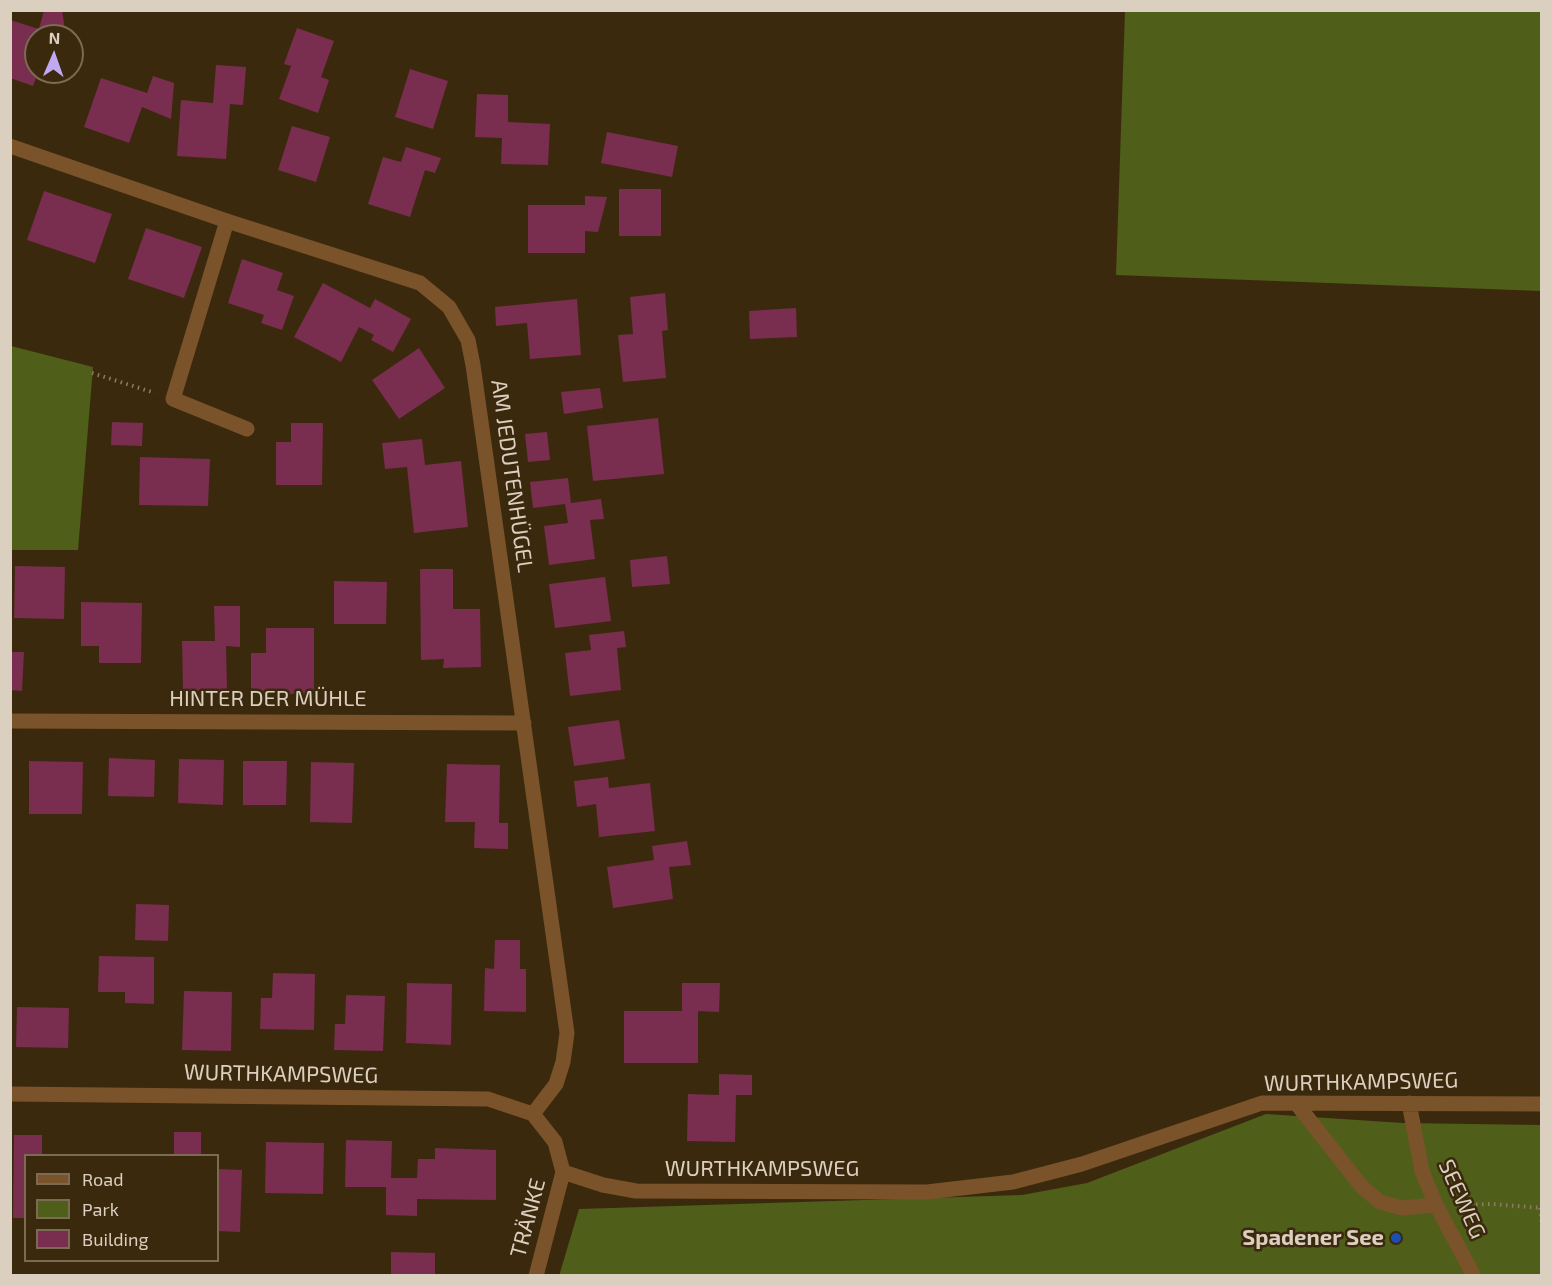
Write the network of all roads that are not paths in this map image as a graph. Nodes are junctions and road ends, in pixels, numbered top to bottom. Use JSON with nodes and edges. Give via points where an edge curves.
{"nodes":[{"id":1,"x":10,"y":146,"type":"edge"},
{"id":2,"x":226,"y":221,"type":"junction"},
{"id":3,"x":247,"y":429,"type":"dead end"},
{"id":4,"x":10,"y":721,"type":"edge"},
{"id":5,"x":524,"y":723,"type":"junction"},
{"id":6,"x":10,"y":1094,"type":"edge"},
{"id":7,"x":1296,"y":1103,"type":"junction"},
{"id":8,"x":1409,"y":1103,"type":"junction"},
{"id":9,"x":1542,"y":1104,"type":"edge"},
{"id":10,"x":533,"y":1114,"type":"junction"},
{"id":11,"x":563,"y":1172,"type":"junction"},
{"id":12,"x":1436,"y":1205,"type":"junction"},
{"id":13,"x":536,"y":1275,"type":"edge"},
{"id":14,"x":1474,"y":1275,"type":"edge"}],
"edges":[{"from":1,"to":2,"type":"street","name":"AM JEDUTENHÜGEL"},
{"from":2,"to":3,"type":"street","via":[[173,399]]},
{"from":2,"to":5,"type":"street","name":"AM JEDUTENHÜGEL","via":[[420,283],[449,307],[468,340],[473,365]]},
{"from":4,"to":5,"type":"street","name":"HINTER DER MÜHLE"},
{"from":5,"to":10,"type":"street","name":"AM JEDUTENHÜGEL","via":[[567,1034],[556,1084]]},
{"from":6,"to":10,"type":"street","name":"WURTHKAMPSWEG","via":[[488,1099]]},
{"from":7,"to":8,"type":"street","name":"WURTHKAMPSWEG"},
{"from":7,"to":11,"type":"street","name":"WURTHKAMPSWEG","via":[[1262,1103],[1082,1164],[1013,1182],[927,1192],[636,1191]]},
{"from":7,"to":12,"type":"street","via":[[1362,1187],[1380,1202],[1402,1208]]},
{"from":8,"to":9,"type":"street","name":"WURTHKAMPSWEG"},
{"from":8,"to":12,"type":"street","name":"SEEWEG","via":[[1422,1171]]},
{"from":10,"to":11,"type":"street","via":[[555,1142]]},
{"from":11,"to":13,"type":"street","name":"TRÄNKE"},
{"from":12,"to":14,"type":"street","name":"SEEWEG"}]}
